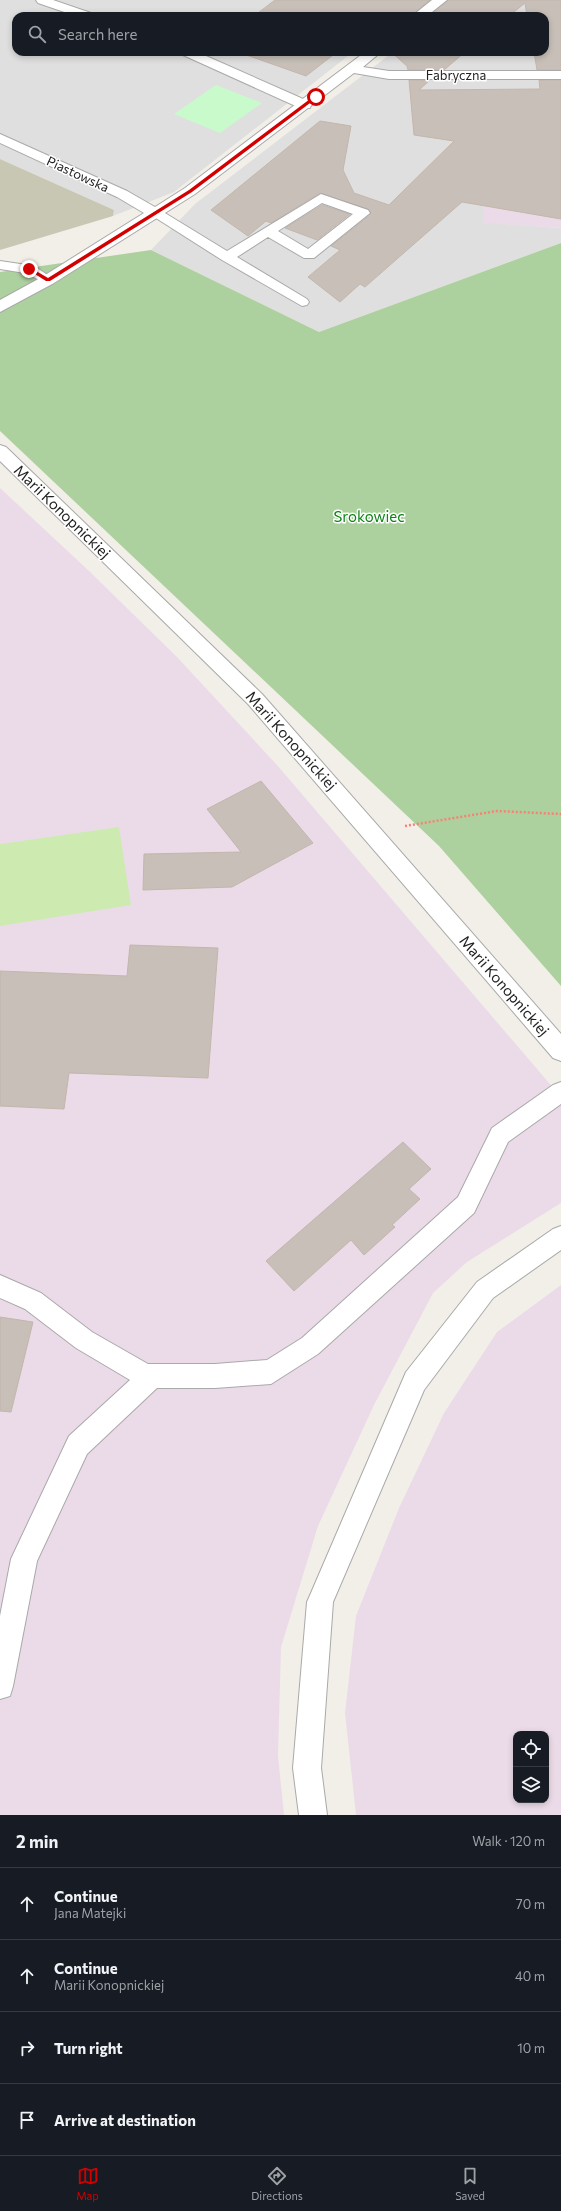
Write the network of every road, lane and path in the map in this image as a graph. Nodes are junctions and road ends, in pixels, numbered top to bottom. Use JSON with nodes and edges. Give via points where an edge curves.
{"nodes":[{"id":1,"x":42,"y":0,"type":"edge"},
{"id":2,"x":440,"y":0,"type":"edge"},
{"id":3,"x":76,"y":12,"type":"edge"},
{"id":4,"x":425,"y":12,"type":"edge"},
{"id":5,"x":196,"y":56,"type":"edge"},
{"id":6,"x":369,"y":56,"type":"edge"},
{"id":7,"x":353,"y":68,"type":"junction"},
{"id":8,"x":561,"y":75,"type":"edge"},
{"id":9,"x":305,"y":105,"type":"junction"},
{"id":10,"x":0,"y":138,"type":"edge"},
{"id":11,"x":155,"y":214,"type":"junction"},
{"id":12,"x":268,"y":231,"type":"junction"},
{"id":13,"x":227,"y":257,"type":"junction"},
{"id":14,"x":0,"y":265,"type":"edge"},
{"id":15,"x":48,"y":280,"type":"junction"},
{"id":16,"x":302,"y":302,"type":"dead end"},
{"id":17,"x":0,"y":307,"type":"edge"},
{"id":18,"x":0,"y":451,"type":"edge"},
{"id":19,"x":561,"y":814,"type":"edge"},
{"id":20,"x":366,"y":826,"type":"junction"},
{"id":21,"x":561,"y":1051,"type":"edge"},
{"id":22,"x":561,"y":1092,"type":"edge"},
{"id":23,"x":561,"y":1237,"type":"edge"},
{"id":24,"x":0,"y":1286,"type":"edge"},
{"id":25,"x":152,"y":1376,"type":"junction"},
{"id":26,"x":0,"y":1686,"type":"edge"},
{"id":27,"x":313,"y":1815,"type":"edge"}],
"edges":[{"from":1,"to":3,"type":"lane"},
{"from":2,"to":4,"type":"street"},
{"from":5,"to":9,"type":"lane"},
{"from":6,"to":7,"type":"street"},
{"from":7,"to":8,"type":"street","name":"Fabryczna","via":[[389,75]]},
{"from":7,"to":9,"type":"street"},
{"from":9,"to":11,"type":"street"},
{"from":10,"to":11,"type":"street","name":"Piastowska","via":[[122,194]]},
{"from":11,"to":13,"type":"lane"},
{"from":11,"to":15,"type":"street"},
{"from":12,"to":12,"type":"lane","via":[[321,198],[363,213],[309,255]]},
{"from":12,"to":13,"type":"lane"},
{"from":13,"to":16,"type":"lane"},
{"from":14,"to":15,"type":"lane","via":[[29,269]]},
{"from":15,"to":17,"type":"street"},
{"from":18,"to":20,"type":"street","name":"Marii Konopnickiej","via":[[255,699]]},
{"from":19,"to":20,"type":"path","via":[[497,811],[414,826]]},
{"from":20,"to":21,"type":"street","name":"Marii Konopnickiej"},
{"from":22,"to":25,"type":"lane","via":[[500,1135],[466,1205],[310,1346],[271,1372],[214,1376]]},
{"from":23,"to":27,"type":"lane","via":[[485,1290],[415,1381],[320,1602],[307,1768]]},
{"from":24,"to":25,"type":"lane","via":[[33,1301],[84,1340],[146,1376]]},
{"from":25,"to":26,"type":"lane","via":[[78,1445],[24,1559]]}]}
